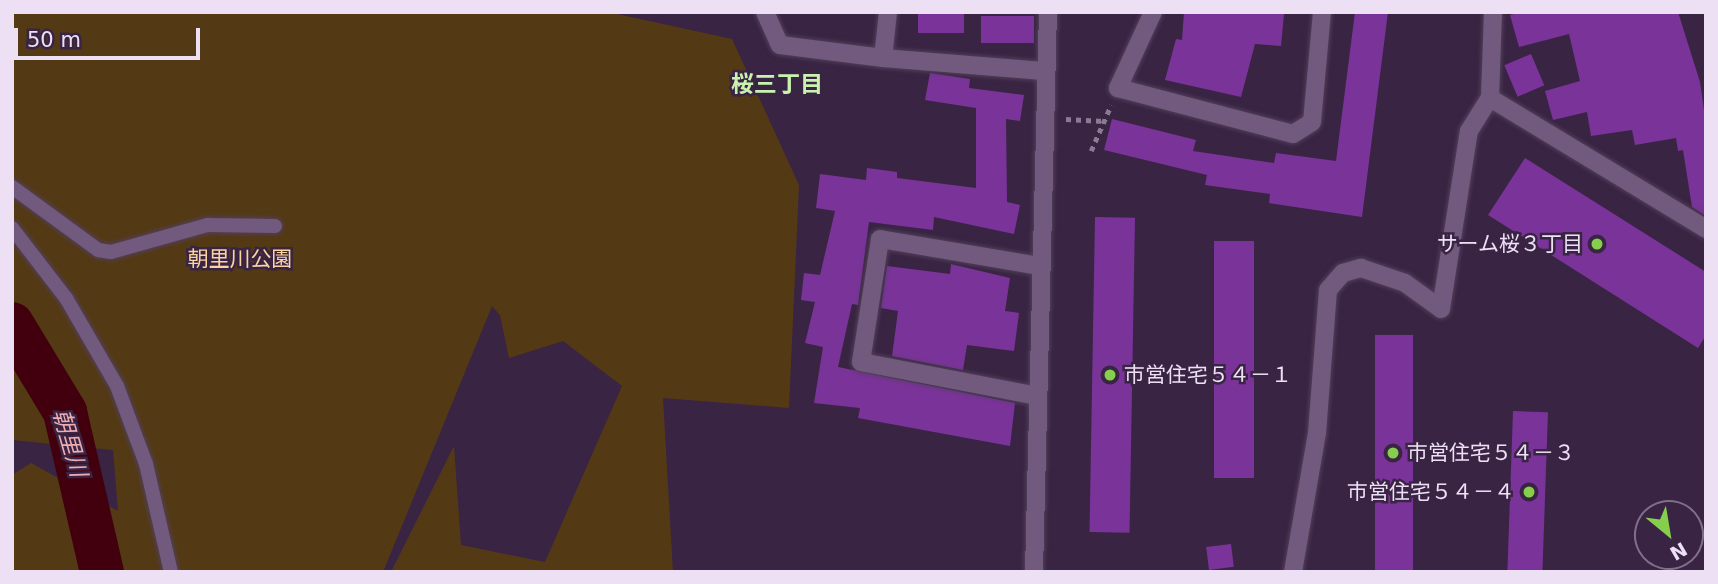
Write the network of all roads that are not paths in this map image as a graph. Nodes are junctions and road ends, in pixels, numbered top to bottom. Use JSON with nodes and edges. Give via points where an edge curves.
{"nodes":[{"id":1,"x":765,"y":12,"type":"edge"},
{"id":2,"x":888,"y":12,"type":"edge"},
{"id":3,"x":1048,"y":12,"type":"edge"},
{"id":4,"x":1153,"y":12,"type":"edge"},
{"id":5,"x":1322,"y":12,"type":"edge"},
{"id":6,"x":1493,"y":12,"type":"edge"},
{"id":7,"x":883,"y":58,"type":"junction"},
{"id":8,"x":1043,"y":71,"type":"junction"},
{"id":9,"x":1490,"y":98,"type":"junction"},
{"id":10,"x":12,"y":187,"type":"edge"},
{"id":11,"x":275,"y":226,"type":"dead end"},
{"id":12,"x":12,"y":228,"type":"edge"},
{"id":13,"x":1706,"y":229,"type":"edge"},
{"id":14,"x":1039,"y":267,"type":"junction"},
{"id":15,"x":1037,"y":396,"type":"junction"},
{"id":16,"x":171,"y":572,"type":"edge"},
{"id":17,"x":1034,"y":572,"type":"edge"},
{"id":18,"x":1293,"y":572,"type":"edge"}],
"edges":[{"from":1,"to":7,"type":"street","via":[[780,45]]},
{"from":2,"to":7,"type":"street"},
{"from":3,"to":8,"type":"street"},
{"from":4,"to":5,"type":"street","via":[[1118,88],[1293,134],[1312,122]]},
{"from":6,"to":9,"type":"street"},
{"from":7,"to":8,"type":"street"},
{"from":8,"to":14,"type":"street"},
{"from":9,"to":13,"type":"street"},
{"from":9,"to":18,"type":"street","via":[[1469,131],[1441,309],[1405,283],[1361,268],[1343,273],[1328,290],[1317,433]]},
{"from":10,"to":11,"type":"lane","via":[[98,250],[111,252],[208,225]]},
{"from":12,"to":16,"type":"lane","via":[[66,298],[117,386],[146,464]]},
{"from":14,"to":15,"type":"street"},
{"from":14,"to":15,"type":"street","via":[[880,239],[861,362]]},
{"from":15,"to":17,"type":"street"}]}
